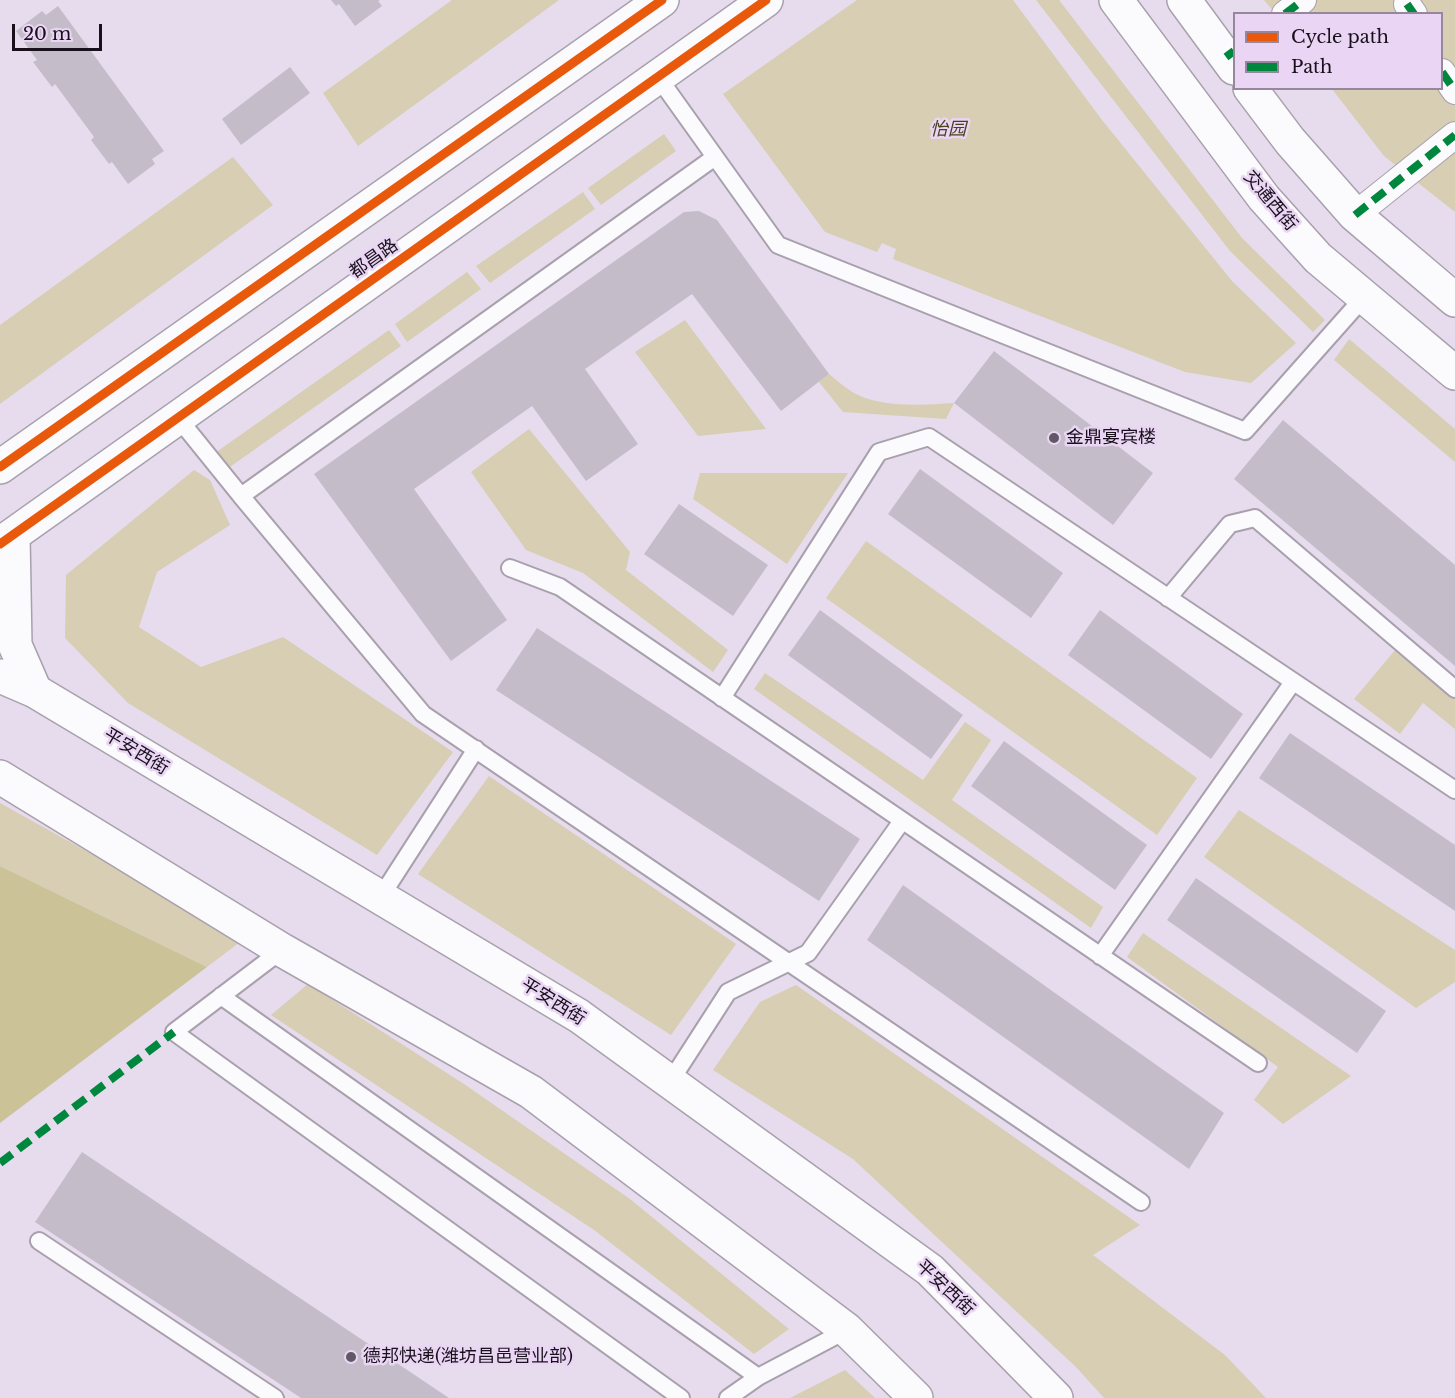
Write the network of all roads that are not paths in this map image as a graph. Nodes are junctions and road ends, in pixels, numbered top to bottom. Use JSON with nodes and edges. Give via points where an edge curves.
{"nodes":[{"id":1,"x":662,"y":0,"type":"edge"},
{"id":2,"x":766,"y":0,"type":"edge"},
{"id":3,"x":1116,"y":0,"type":"edge"},
{"id":4,"x":1184,"y":0,"type":"edge"},
{"id":5,"x":1303,"y":0,"type":"edge"},
{"id":6,"x":1288,"y":12,"type":"edge"},
{"id":7,"x":1232,"y":59,"type":"edge"},
{"id":8,"x":1443,"y":73,"type":"edge"},
{"id":9,"x":658,"y":77,"type":"junction"},
{"id":10,"x":1252,"y":90,"type":"edge"},
{"id":11,"x":1455,"y":90,"type":"edge"},
{"id":12,"x":1455,"y":135,"type":"edge"},
{"id":13,"x":715,"y":157,"type":"junction"},
{"id":14,"x":1355,"y":215,"type":"junction"},
{"id":15,"x":1364,"y":297,"type":"junction"},
{"id":16,"x":1455,"y":300,"type":"edge"},
{"id":17,"x":1455,"y":373,"type":"edge"},
{"id":18,"x":178,"y":418,"type":"junction"},
{"id":19,"x":0,"y":467,"type":"edge"},
{"id":20,"x":241,"y":496,"type":"junction"},
{"id":21,"x":7,"y":540,"type":"edge"},
{"id":22,"x":510,"y":568,"type":"dead end"},
{"id":23,"x":1168,"y":598,"type":"junction"},
{"id":24,"x":0,"y":676,"type":"edge"},
{"id":25,"x":1293,"y":682,"type":"junction"},
{"id":26,"x":1455,"y":689,"type":"edge"},
{"id":27,"x":35,"y":691,"type":"junction"},
{"id":28,"x":722,"y":698,"type":"junction"},
{"id":29,"x":476,"y":749,"type":"junction"},
{"id":30,"x":0,"y":777,"type":"edge"},
{"id":31,"x":1455,"y":790,"type":"edge"},
{"id":32,"x":902,"y":821,"type":"junction"},
{"id":33,"x":380,"y":898,"type":"junction"},
{"id":34,"x":282,"y":950,"type":"junction"},
{"id":35,"x":1100,"y":956,"type":"junction"},
{"id":36,"x":789,"y":962,"type":"junction"},
{"id":37,"x":221,"y":996,"type":"junction"},
{"id":38,"x":1258,"y":1063,"type":"dead end"},
{"id":39,"x":669,"y":1082,"type":"junction"},
{"id":40,"x":1141,"y":1202,"type":"dead end"},
{"id":41,"x":39,"y":1241,"type":"dead end"},
{"id":42,"x":847,"y":1330,"type":"junction"},
{"id":43,"x":758,"y":1377,"type":"junction"},
{"id":44,"x":275,"y":1398,"type":"edge"},
{"id":45,"x":681,"y":1398,"type":"edge"},
{"id":46,"x":728,"y":1398,"type":"edge"},
{"id":47,"x":916,"y":1398,"type":"edge"},
{"id":48,"x":1056,"y":1398,"type":"edge"}],
"edges":[{"from":1,"to":19,"type":"main road"},
{"from":2,"to":9,"type":"main road","name":"都昌路"},
{"from":3,"to":15,"type":"main road","name":"交通西街","via":[[1264,198],[1318,258]]},
{"from":4,"to":7,"type":"main road"},
{"from":5,"to":6,"type":"street"},
{"from":8,"to":11,"type":"street"},
{"from":9,"to":13,"type":"lane"},
{"from":9,"to":18,"type":"main road","name":"都昌路"},
{"from":10,"to":14,"type":"main road"},
{"from":12,"to":14,"type":"street"},
{"from":13,"to":15,"type":"lane","via":[[778,245],[1245,431]]},
{"from":13,"to":20,"type":"lane"},
{"from":14,"to":16,"type":"main road"},
{"from":15,"to":17,"type":"main road","name":"交通西街"},
{"from":18,"to":20,"type":"lane"},
{"from":18,"to":21,"type":"main road","name":"都昌路"},
{"from":20,"to":29,"type":"lane","via":[[423,714]]},
{"from":21,"to":27,"type":"main road","via":[[15,645]]},
{"from":22,"to":28,"type":"lane","via":[[560,588]]},
{"from":23,"to":25,"type":"lane"},
{"from":23,"to":26,"type":"lane","via":[[1230,524],[1256,518]]},
{"from":23,"to":28,"type":"lane","via":[[929,437],[879,452]]},
{"from":24,"to":27,"type":"main road","name":"平安西街"},
{"from":25,"to":31,"type":"lane"},
{"from":25,"to":35,"type":"lane"},
{"from":27,"to":33,"type":"main road","name":"平安西街"},
{"from":28,"to":32,"type":"lane"},
{"from":29,"to":33,"type":"lane"},
{"from":29,"to":36,"type":"lane"},
{"from":30,"to":34,"type":"main road"},
{"from":32,"to":35,"type":"lane"},
{"from":32,"to":36,"type":"lane","via":[[808,953]]},
{"from":33,"to":39,"type":"main road","name":"平安西街","via":[[579,1016]]},
{"from":34,"to":37,"type":"lane"},
{"from":34,"to":42,"type":"main road","via":[[531,1092]]},
{"from":35,"to":38,"type":"lane"},
{"from":36,"to":39,"type":"lane","via":[[728,992]]},
{"from":36,"to":40,"type":"lane"},
{"from":37,"to":43,"type":"lane"},
{"from":37,"to":45,"type":"lane","via":[[174,1032]]},
{"from":39,"to":48,"type":"main road","name":"平安西街","via":[[930,1270]]},
{"from":41,"to":44,"type":"lane"},
{"from":42,"to":43,"type":"lane"},
{"from":42,"to":47,"type":"main road"},
{"from":43,"to":46,"type":"lane"}]}
